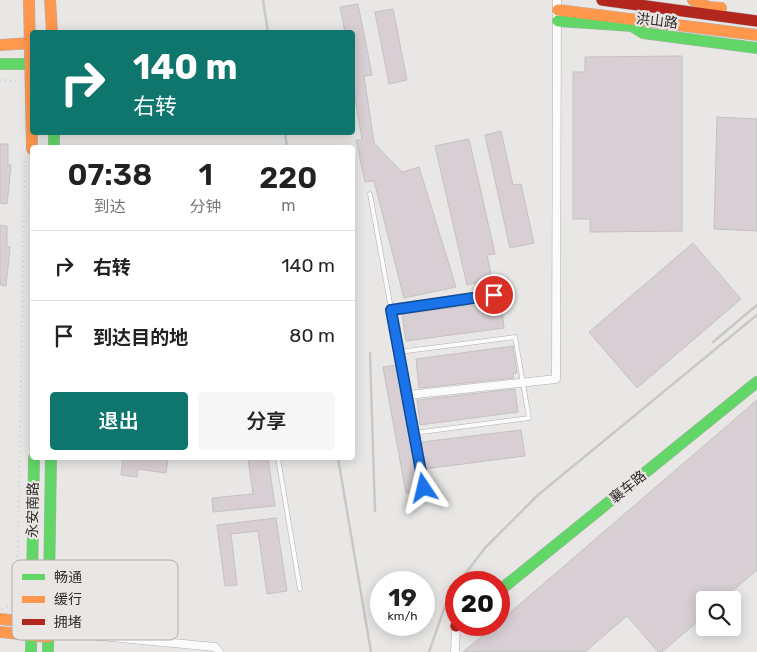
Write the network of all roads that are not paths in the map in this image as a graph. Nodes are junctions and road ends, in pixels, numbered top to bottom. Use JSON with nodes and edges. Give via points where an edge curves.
{"nodes":[{"id":1,"x":30,"y":0,"type":"edge"},
{"id":2,"x":50,"y":0,"type":"edge"},
{"id":3,"x":602,"y":0,"type":"edge"},
{"id":4,"x":693,"y":0,"type":"edge"},
{"id":5,"x":558,"y":10,"type":"edge"},
{"id":6,"x":757,"y":13,"type":"edge"},
{"id":7,"x":757,"y":21,"type":"edge"},
{"id":8,"x":31,"y":30,"type":"edge"},
{"id":9,"x":52,"y":30,"type":"edge"},
{"id":10,"x":757,"y":35,"type":"edge"},
{"id":11,"x":30,"y":43,"type":"edge"},
{"id":12,"x":0,"y":45,"type":"edge"},
{"id":13,"x":757,"y":48,"type":"edge"},
{"id":14,"x":0,"y":64,"type":"edge"},
{"id":15,"x":30,"y":64,"type":"edge"},
{"id":16,"x":30,"y":129,"type":"edge"},
{"id":17,"x":29,"y":149,"type":"edge"},
{"id":18,"x":370,"y":194,"type":"dead end"},
{"id":19,"x":494,"y":295,"type":"dead end"},
{"id":20,"x":391,"y":310,"type":"junction"},
{"id":21,"x":399,"y":352,"type":"junction"},
{"id":22,"x":523,"y":382,"type":"junction"},
{"id":23,"x":757,"y":382,"type":"edge"},
{"id":24,"x":407,"y":395,"type":"junction"},
{"id":25,"x":414,"y":433,"type":"junction"},
{"id":26,"x":34,"y":460,"type":"edge"},
{"id":27,"x":51,"y":460,"type":"edge"},
{"id":28,"x":278,"y":460,"type":"edge"},
{"id":29,"x":424,"y":488,"type":"dead end"},
{"id":30,"x":32,"y":560,"type":"edge"},
{"id":31,"x":49,"y":560,"type":"edge"},
{"id":32,"x":510,"y":583,"type":"edge"},
{"id":33,"x":300,"y":589,"type":"dead end"},
{"id":34,"x":456,"y":636,"type":"edge"},
{"id":35,"x":147,"y":640,"type":"edge"},
{"id":36,"x":219,"y":652,"type":"edge"},
{"id":37,"x":455,"y":652,"type":"edge"}],
"edges":[{"from":1,"to":8,"type":"street"},
{"from":2,"to":9,"type":"street"},
{"from":3,"to":7,"type":"street","name":"洪山路"},
{"from":4,"to":6,"type":"street","via":[[708,7]]},
{"from":5,"to":10,"type":"street","name":"洪山路"},
{"from":5,"to":13,"type":"street","via":[[632,26],[643,33]]},
{"from":5,"to":22,"type":"street","via":[[556,379]]},
{"from":11,"to":12,"type":"street"},
{"from":14,"to":15,"type":"street"},
{"from":16,"to":17,"type":"street"},
{"from":18,"to":20,"type":"lane"},
{"from":19,"to":20,"type":"lane"},
{"from":20,"to":21,"type":"lane"},
{"from":21,"to":22,"type":"lane","via":[[515,337]]},
{"from":21,"to":24,"type":"lane"},
{"from":22,"to":24,"type":"street"},
{"from":22,"to":25,"type":"lane","via":[[529,418]]},
{"from":23,"to":32,"type":"street","name":"襄车路"},
{"from":24,"to":25,"type":"lane"},
{"from":25,"to":29,"type":"lane"},
{"from":26,"to":30,"type":"street","name":"永安南路"},
{"from":27,"to":31,"type":"street","name":"永安南路"},
{"from":28,"to":33,"type":"lane"},
{"from":34,"to":37,"type":"street"},
{"from":35,"to":36,"type":"street","via":[[216,647]]}]}
